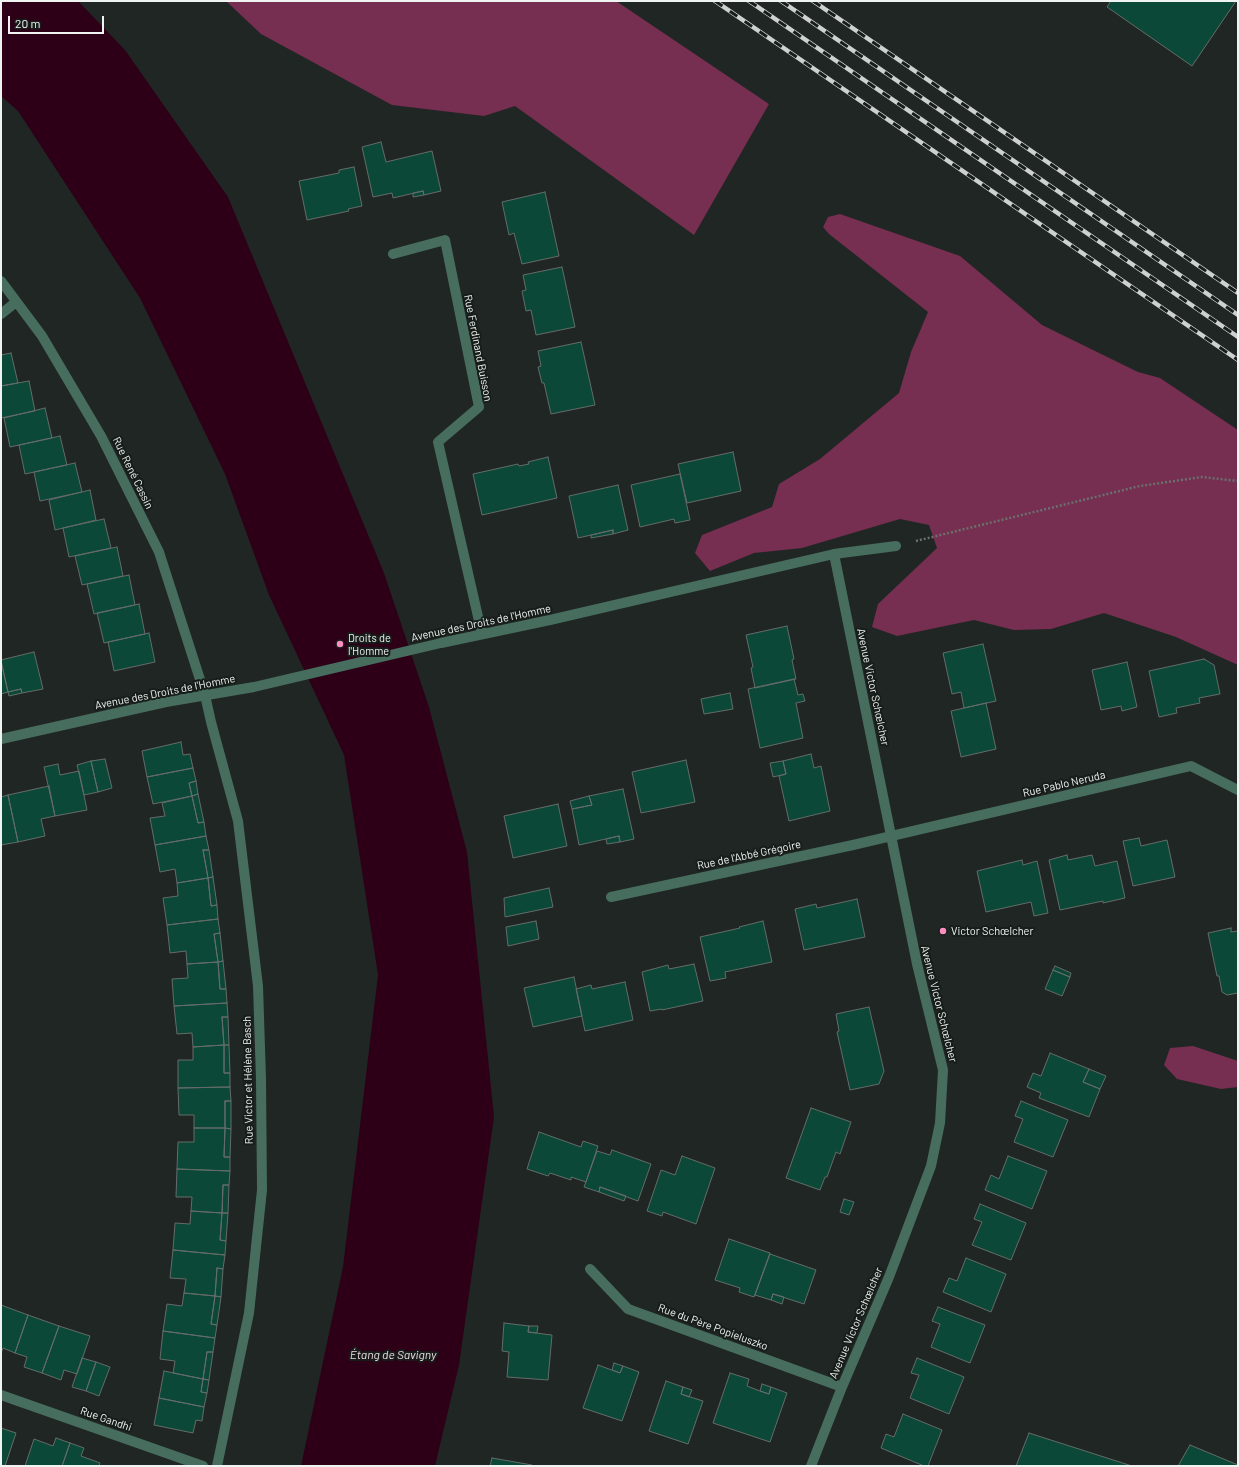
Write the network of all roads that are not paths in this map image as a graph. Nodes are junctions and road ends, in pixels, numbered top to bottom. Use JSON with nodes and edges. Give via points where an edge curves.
{"nodes":[{"id":1,"x":393,"y":254,"type":"dead end"},
{"id":2,"x":1,"y":281,"type":"edge"},
{"id":3,"x":16,"y":302,"type":"junction"},
{"id":4,"x":1,"y":314,"type":"edge"},
{"id":5,"x":896,"y":546,"type":"road end"},
{"id":6,"x":834,"y":554,"type":"junction"},
{"id":7,"x":482,"y":634,"type":"junction"},
{"id":8,"x":205,"y":695,"type":"junction"},
{"id":9,"x":1,"y":739,"type":"edge"},
{"id":10,"x":1238,"y":790,"type":"edge"},
{"id":11,"x":891,"y":836,"type":"junction"},
{"id":12,"x":611,"y":897,"type":"dead end"},
{"id":13,"x":590,"y":1269,"type":"dead end"},
{"id":14,"x":842,"y":1387,"type":"junction"},
{"id":15,"x":1,"y":1395,"type":"edge"},
{"id":16,"x":203,"y":1466,"type":"edge"},
{"id":17,"x":217,"y":1466,"type":"edge"},
{"id":18,"x":812,"y":1466,"type":"edge"}],
"edges":[{"from":1,"to":7,"type":"street","name":"Rue Ferdinand Buisson","via":[[445,240],[479,407],[438,442]]},
{"from":2,"to":3,"type":"street","name":"Rue René Cassin"},
{"from":3,"to":4,"type":"street"},
{"from":3,"to":8,"type":"street","name":"Rue René Cassin","via":[[42,336],[101,436],[159,552]]},
{"from":5,"to":6,"type":"street","name":"Avenue des Droits de l'Homme"},
{"from":6,"to":7,"type":"street","name":"Avenue des Droits de l'Homme"},
{"from":6,"to":11,"type":"street","name":"Avenue Victor Schœlcher"},
{"from":7,"to":8,"type":"street","name":"Avenue des Droits de l'Homme","via":[[254,687]]},
{"from":8,"to":9,"type":"street","name":"Avenue des Droits de l'Homme"},
{"from":8,"to":17,"type":"street","name":"Rue Victor et Hélène Basch","via":[[238,821],[258,986],[261,1079],[262,1190],[249,1313]]},
{"from":10,"to":11,"type":"street","name":"Rue Pablo Neruda","via":[[1191,766]]},
{"from":11,"to":12,"type":"street","name":"Rue de l'Abbé Grégoire"},
{"from":11,"to":14,"type":"street","name":"Avenue Victor Schœlcher","via":[[917,964],[943,1070],[940,1123],[928,1173],[889,1277]]},
{"from":13,"to":14,"type":"street","name":"Rue du Père Popieluszko","via":[[628,1309]]},
{"from":14,"to":18,"type":"street","name":"Avenue Victor Schœlcher"},
{"from":15,"to":16,"type":"street","name":"Rue Gandhi"}]}
